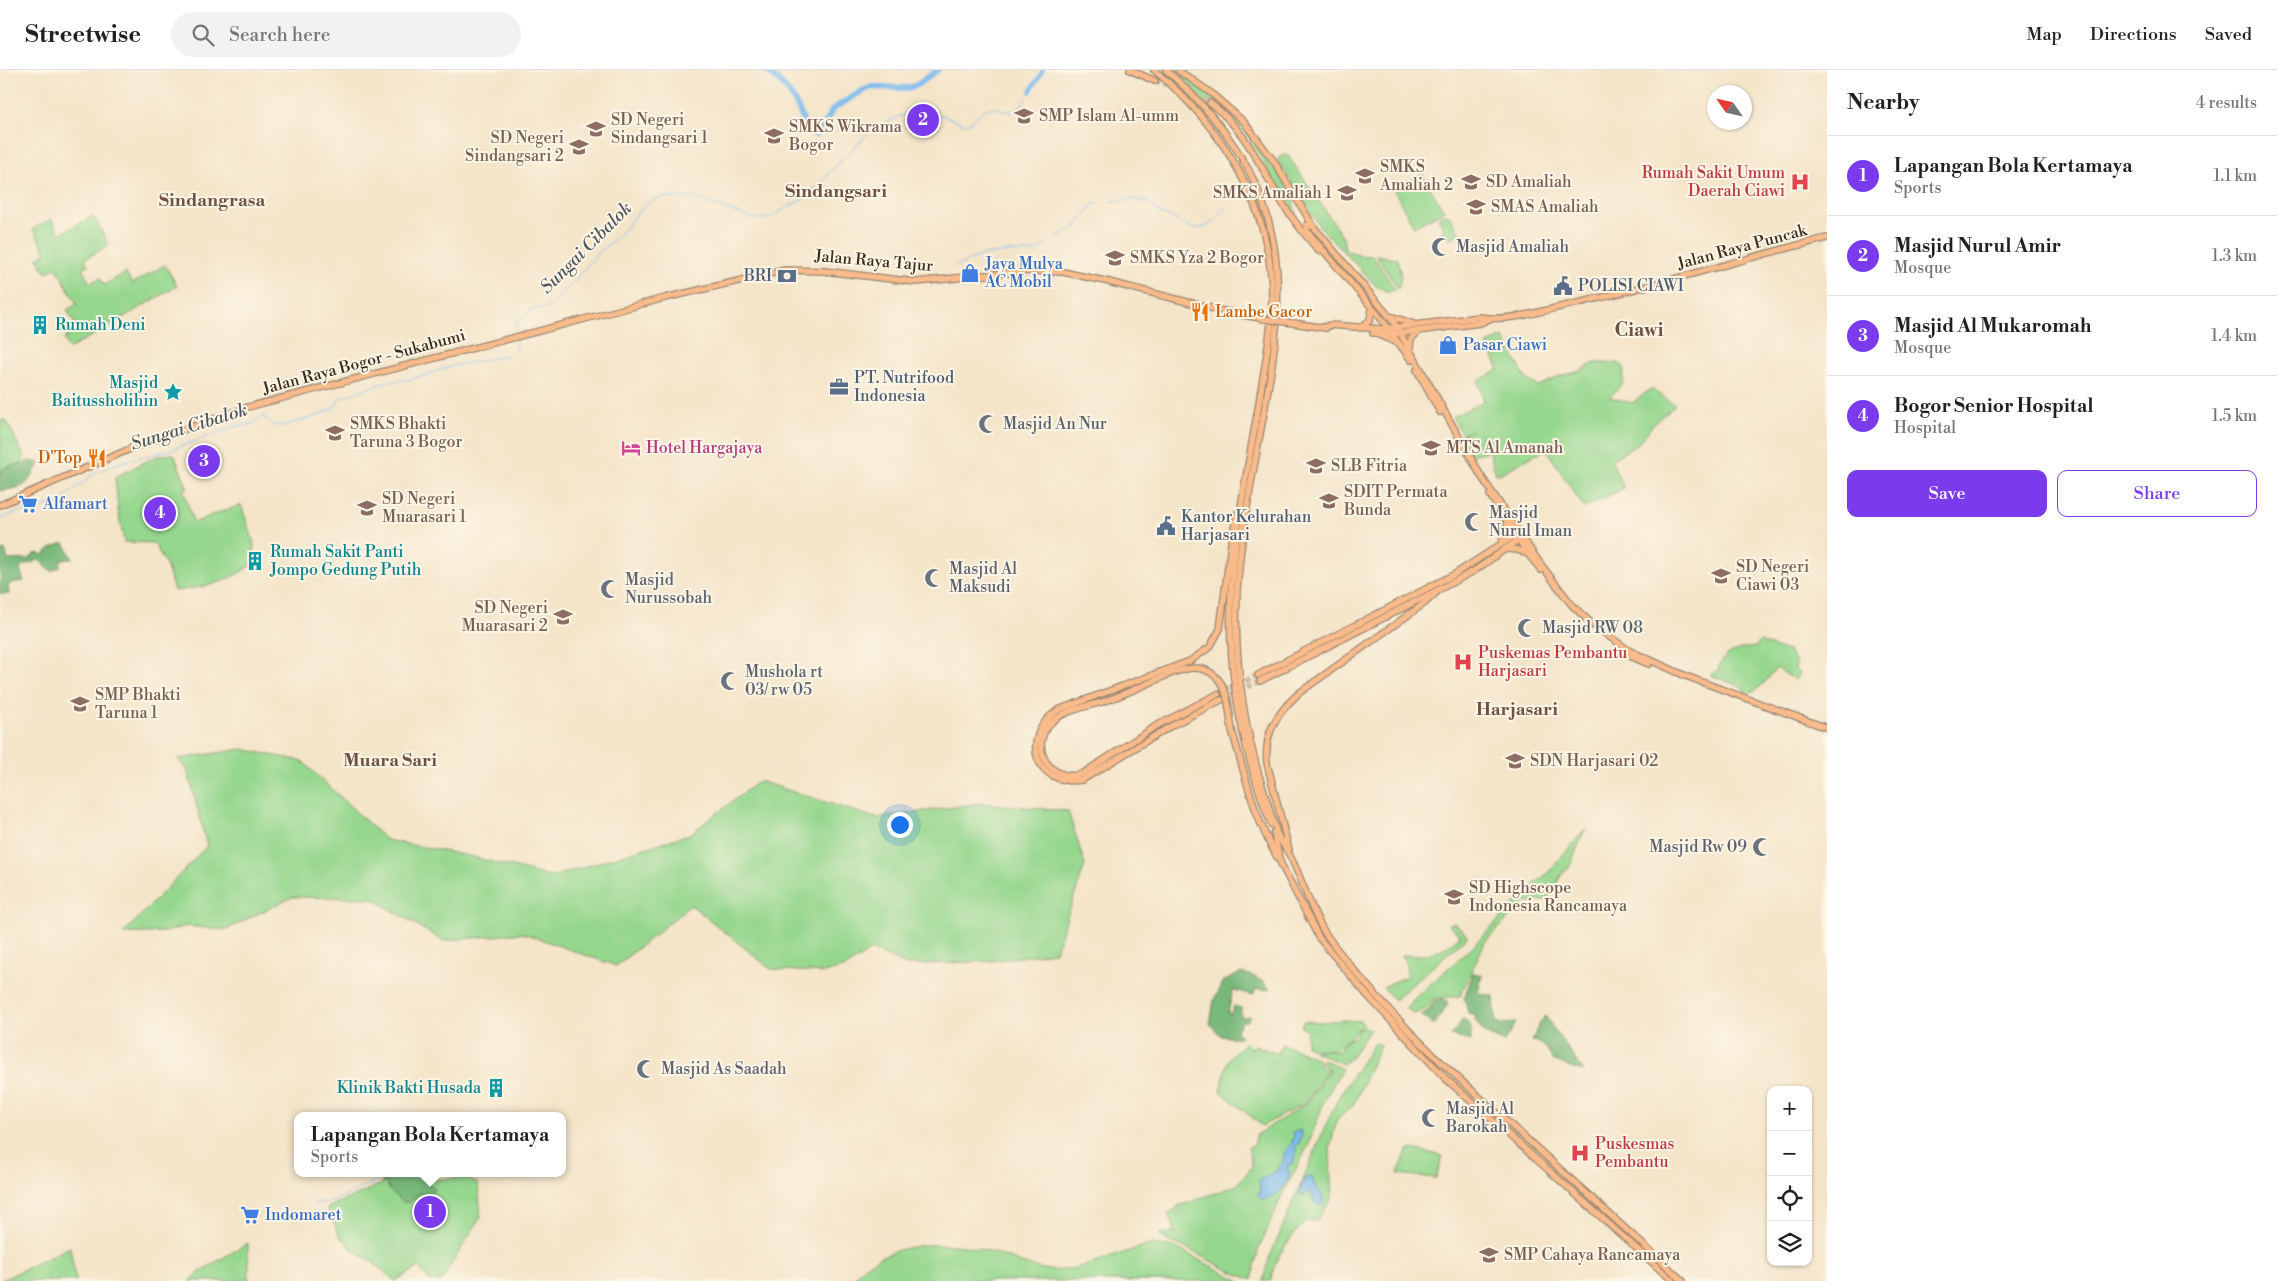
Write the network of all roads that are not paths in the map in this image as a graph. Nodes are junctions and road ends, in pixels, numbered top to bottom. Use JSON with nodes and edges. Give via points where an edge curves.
{"nodes":[{"id":1,"x":1130,"y":70,"type":"edge"},
{"id":2,"x":1154,"y":70,"type":"edge"},
{"id":3,"x":1166,"y":70,"type":"edge"},
{"id":4,"x":1178,"y":70,"type":"edge"},
{"id":5,"x":1156,"y":81,"type":"tunnel mouth"},
{"id":6,"x":1210,"y":104,"type":"tunnel mouth"},
{"id":7,"x":1304,"y":214,"type":"junction"},
{"id":8,"x":1295,"y":222,"type":"junction"},
{"id":9,"x":1312,"y":226,"type":"junction"},
{"id":10,"x":1827,"y":238,"type":"edge"},
{"id":11,"x":1346,"y":277,"type":"junction"},
{"id":12,"x":1370,"y":305,"type":"junction"},
{"id":13,"x":1388,"y":314,"type":"junction"},
{"id":14,"x":1489,"y":319,"type":"joint"},
{"id":15,"x":1324,"y":327,"type":"junction"},
{"id":16,"x":1360,"y":328,"type":"junction"},
{"id":17,"x":1419,"y":328,"type":"junction"},
{"id":18,"x":1399,"y":330,"type":"junction"},
{"id":19,"x":1391,"y":331,"type":"junction"},
{"id":20,"x":1373,"y":333,"type":"junction"},
{"id":21,"x":514,"y":337,"type":"joint"},
{"id":22,"x":1402,"y":346,"type":"junction"},
{"id":23,"x":1410,"y":351,"type":"junction"},
{"id":24,"x":1243,"y":496,"type":"junction"},
{"id":25,"x":0,"y":505,"type":"edge"},
{"id":26,"x":1508,"y":523,"type":"junction"},
{"id":27,"x":1519,"y":536,"type":"junction"},
{"id":28,"x":1502,"y":548,"type":"junction"},
{"id":29,"x":1528,"y":554,"type":"junction"},
{"id":30,"x":1440,"y":589,"type":"junction"},
{"id":31,"x":1686,"y":676,"type":"junction"},
{"id":32,"x":1243,"y":725,"type":"junction"},
{"id":33,"x":1827,"y":728,"type":"edge"},
{"id":34,"x":1259,"y":787,"type":"junction"},
{"id":35,"x":1291,"y":857,"type":"junction"},
{"id":36,"x":1280,"y":862,"type":"junction"},
{"id":37,"x":1369,"y":993,"type":"junction"},
{"id":38,"x":1673,"y":1281,"type":"edge"},
{"id":39,"x":1683,"y":1281,"type":"edge"}],
"edges":[{"from":1,"to":5,"type":"highway"},
{"from":2,"to":24,"type":"highway","via":[[1194,107],[1231,157],[1254,201],[1268,250],[1272,314]]},
{"from":3,"to":32,"type":"highway","via":[[1207,110],[1243,160],[1263,201],[1276,250],[1279,299],[1274,352],[1239,567],[1238,652]]},
{"from":4,"to":7,"type":"highway","via":[[1219,99],[1244,122],[1275,163]]},
{"from":6,"to":8,"type":"highway","via":[[1244,137]]},
{"from":7,"to":8,"type":"highway","via":[[1303,221]]},
{"from":7,"to":9,"type":"highway"},
{"from":8,"to":11,"type":"highway"},
{"from":9,"to":11,"type":"highway","via":[[1308,224],[1306,230]]},
{"from":9,"to":13,"type":"highway"},
{"from":10,"to":14,"type":"highway","name":"Jalan Raya Puncak","via":[[1592,300]]},
{"from":11,"to":12,"type":"highway"},
{"from":12,"to":16,"type":"highway","via":[[1371,318]]},
{"from":12,"to":19,"type":"highway"},
{"from":13,"to":17,"type":"highway"},
{"from":13,"to":18,"type":"highway"},
{"from":14,"to":17,"type":"highway","name":"Jalan Raya Tajur","via":[[1480,323]]},
{"from":15,"to":16,"type":"highway","name":"Jalan Raya Tajur"},
{"from":15,"to":20,"type":"highway","name":"Jalan Raya Tajur"},
{"from":15,"to":21,"type":"highway","name":"Jalan Raya Tajur","bridge":true,"via":[[1227,312],[1063,272],[1026,271],[916,282],[786,270]]},
{"from":16,"to":19,"type":"highway","name":"Jalan Raya Tajur"},
{"from":17,"to":18,"type":"highway","name":"Jalan Raya Tajur"},
{"from":17,"to":23,"type":"highway","via":[[1411,339]]},
{"from":18,"to":19,"type":"highway","name":"Jalan Raya Tajur"},
{"from":18,"to":23,"type":"highway"},
{"from":19,"to":20,"type":"highway","name":"Jalan Raya Tajur"},
{"from":19,"to":22,"type":"highway"},
{"from":20,"to":22,"type":"highway"},
{"from":21,"to":25,"type":"highway","name":"Jalan Raya Bogor - Sukabumi","via":[[227,414],[137,446]]},
{"from":22,"to":26,"type":"highway"},
{"from":23,"to":27,"type":"highway"},
{"from":24,"to":32,"type":"highway","via":[[1232,568],[1231,602],[1233,672]]},
{"from":24,"to":36,"type":"highway","via":[[1232,536],[1220,629],[1213,643],[1190,661],[1058,710],[1049,716],[1038,732],[1036,755],[1044,769],[1056,778],[1082,780],[1220,697],[1156,726],[1082,774],[1070,776],[1050,767],[1042,754],[1042,737],[1056,719],[1172,673],[1192,668],[1207,670],[1221,682],[1250,793]]},
{"from":26,"to":27,"type":"highway"},
{"from":26,"to":28,"type":"highway"},
{"from":27,"to":28,"type":"highway"},
{"from":27,"to":29,"type":"highway"},
{"from":27,"to":31,"type":"highway","via":[[1564,594],[1594,626],[1630,652]]},
{"from":28,"to":29,"type":"highway"},
{"from":28,"to":30,"type":"highway","via":[[1474,571]]},
{"from":28,"to":30,"type":"highway","via":[[1259,678]]},
{"from":29,"to":31,"type":"highway","via":[[1576,613],[1603,637],[1637,659]]},
{"from":30,"to":35,"type":"highway","via":[[1283,707],[1269,731],[1266,750],[1271,786]]},
{"from":31,"to":33,"type":"highway"},
{"from":32,"to":34,"type":"highway"},
{"from":34,"to":35,"type":"highway","via":[[1279,837]]},
{"from":34,"to":36,"type":"highway","via":[[1276,837]]},
{"from":35,"to":37,"type":"highway","via":[[1323,930],[1365,982]]},
{"from":36,"to":37,"type":"highway","via":[[1319,938],[1359,986]]},
{"from":37,"to":38,"type":"highway","via":[[1445,1078]]},
{"from":37,"to":39,"type":"highway","via":[[1447,1069]]}]}
